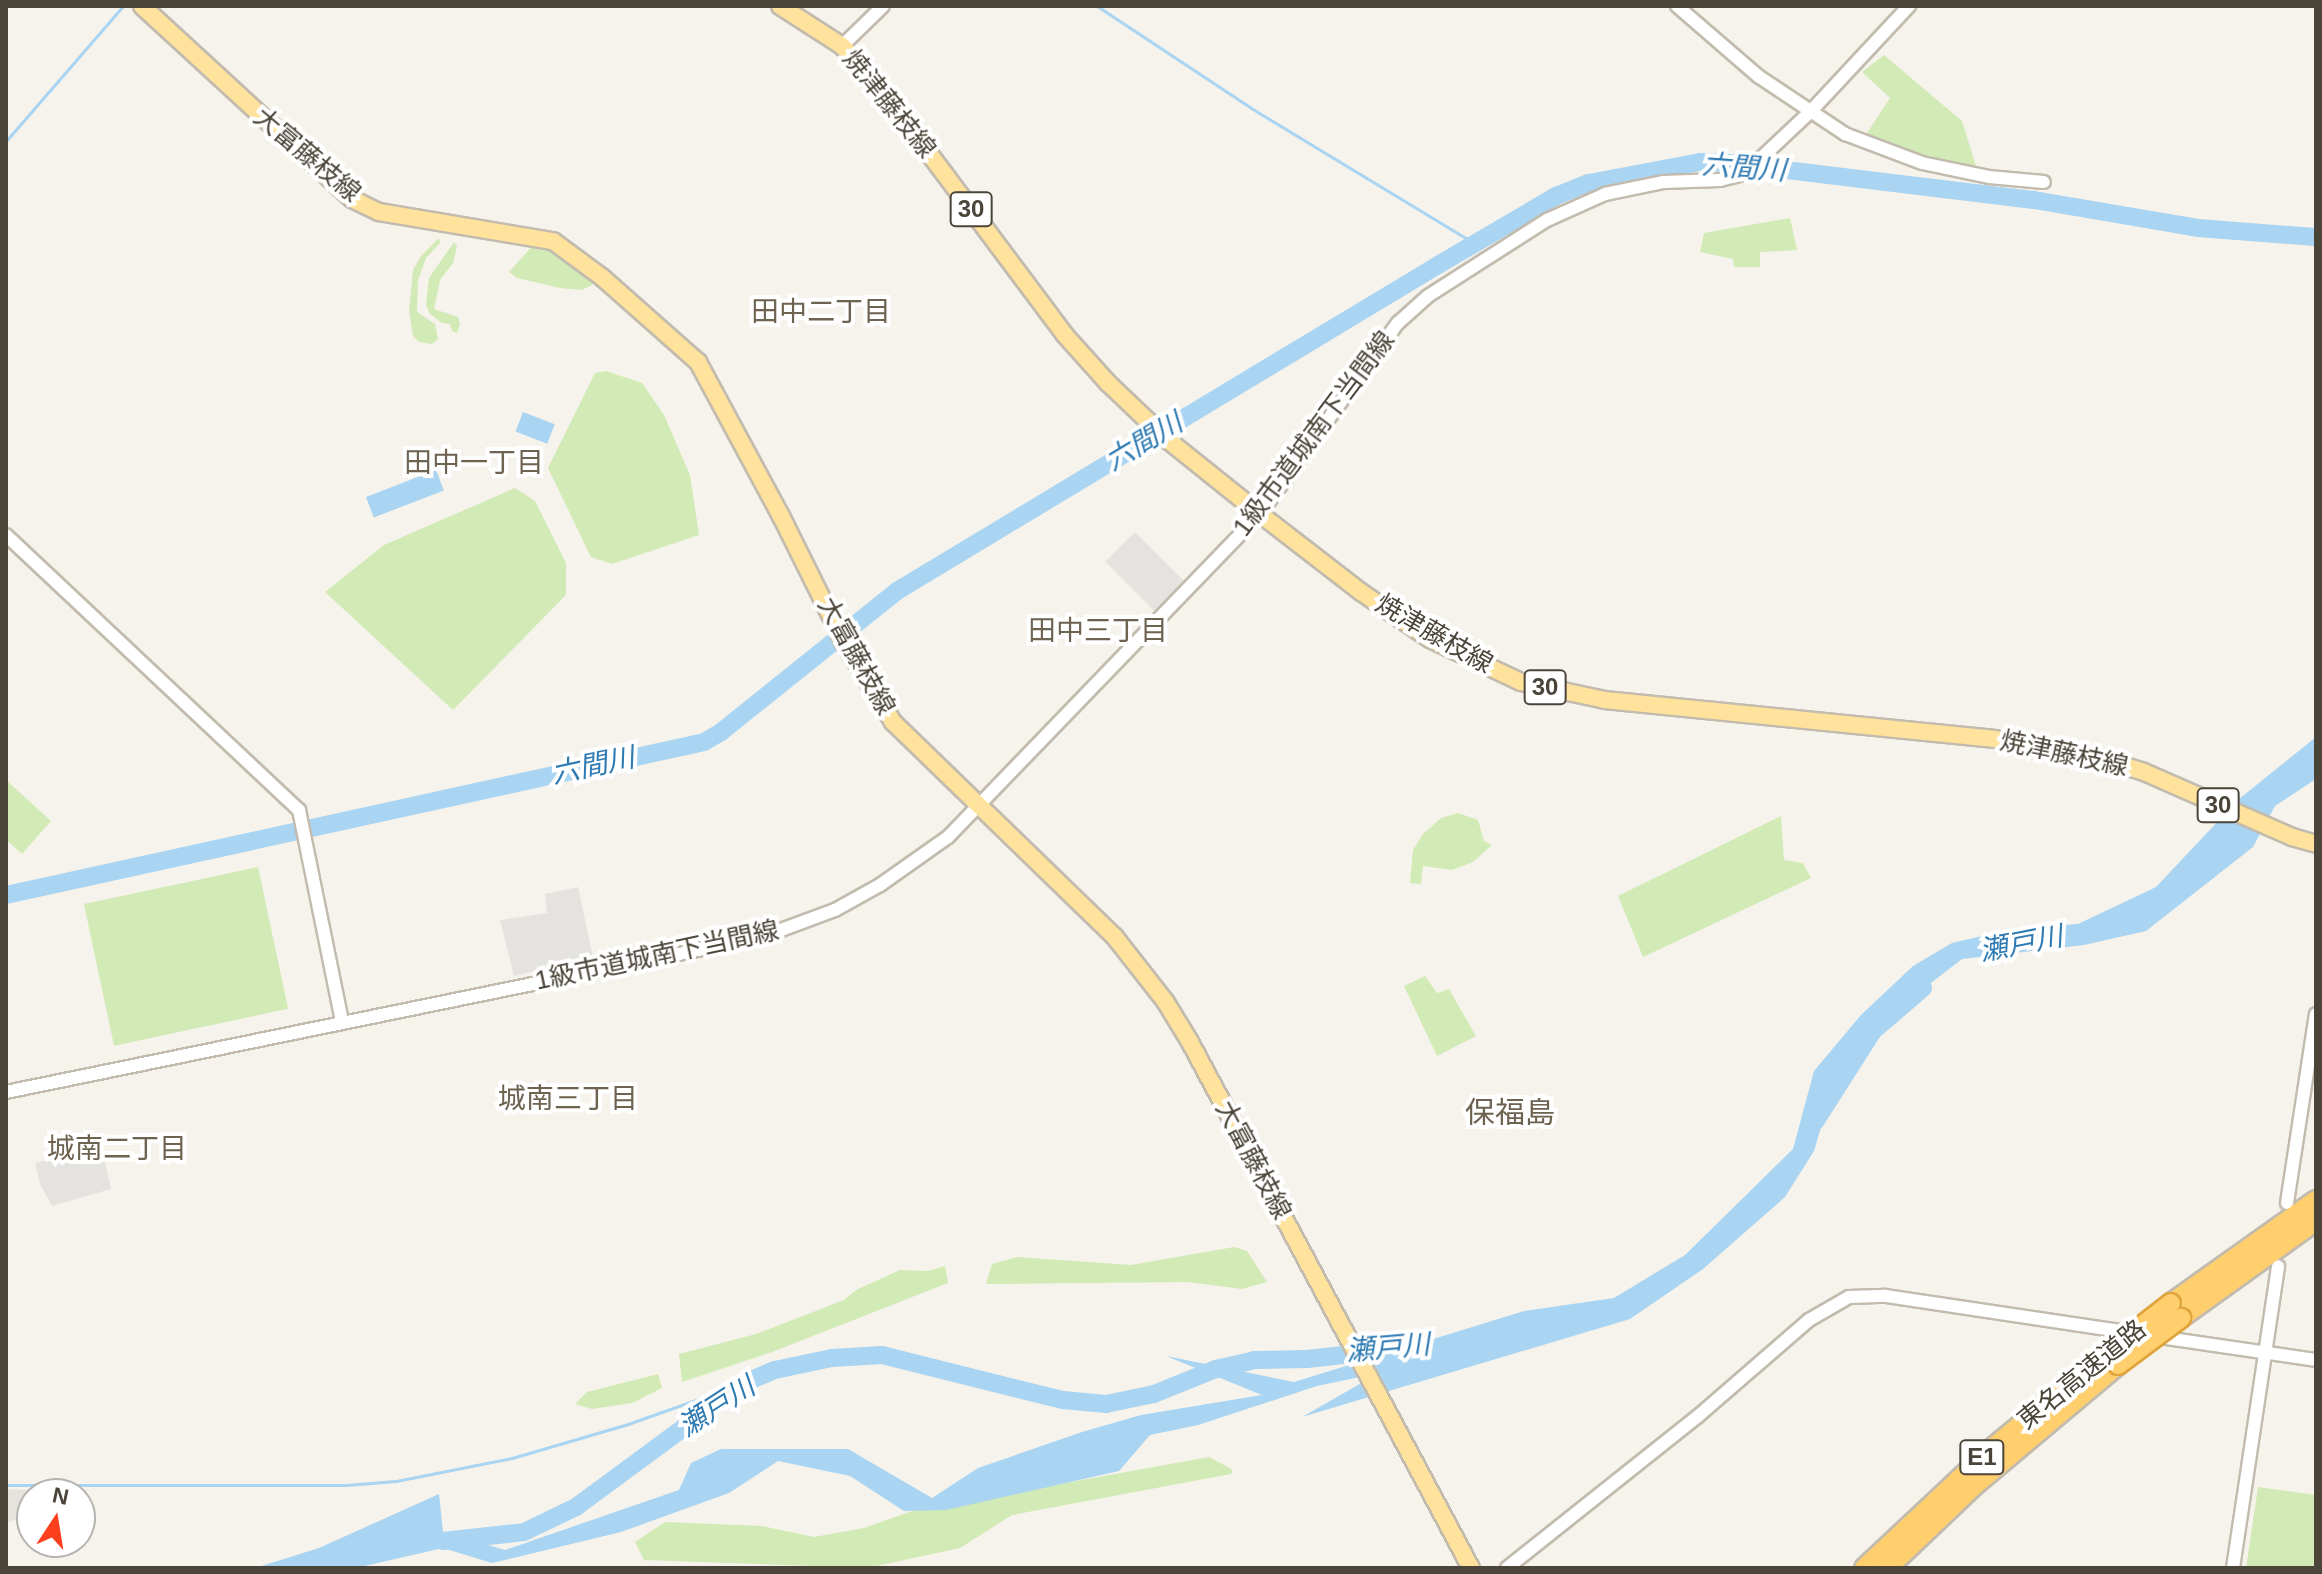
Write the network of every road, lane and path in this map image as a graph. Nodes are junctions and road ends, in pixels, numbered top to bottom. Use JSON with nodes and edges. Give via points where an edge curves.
{"nodes":[{"id":1,"x":142,"y":6,"type":"edge"},
{"id":2,"x":780,"y":6,"type":"edge"},
{"id":3,"x":883,"y":6,"type":"edge"},
{"id":4,"x":1677,"y":6,"type":"edge"},
{"id":5,"x":1909,"y":6,"type":"edge"},
{"id":6,"x":842,"y":46,"type":"junction"},
{"id":7,"x":1811,"y":111,"type":"junction"},
{"id":8,"x":2044,"y":182,"type":"dead end"},
{"id":9,"x":1260,"y":514,"type":"junction"},
{"id":10,"x":6,"y":535,"type":"edge"},
{"id":11,"x":979,"y":806,"type":"junction"},
{"id":12,"x":2316,"y":844,"type":"edge"},
{"id":13,"x":2316,"y":1014,"type":"edge"},
{"id":14,"x":342,"y":1022,"type":"junction"},
{"id":15,"x":6,"y":1092,"type":"edge"},
{"id":16,"x":2316,"y":1200,"type":"edge"},
{"id":17,"x":2287,"y":1203,"type":"dead end"},
{"id":18,"x":2316,"y":1221,"type":"edge"},
{"id":19,"x":2278,"y":1266,"type":"dead end"},
{"id":20,"x":2176,"y":1311,"type":"junction"},
{"id":21,"x":2265,"y":1352,"type":"junction"},
{"id":22,"x":2316,"y":1360,"type":"edge"},
{"id":23,"x":1471,"y":1568,"type":"edge"},
{"id":24,"x":1507,"y":1568,"type":"edge"},
{"id":25,"x":1864,"y":1568,"type":"edge"},
{"id":26,"x":1888,"y":1568,"type":"edge"},
{"id":27,"x":2233,"y":1568,"type":"edge"}],
"edges":[{"from":1,"to":11,"type":"main road","name":"大富藤枝線","via":[[352,199],[379,212],[553,241],[683,345],[717,394],[840,634],[893,722]]},
{"from":2,"to":6,"type":"main road","name":"焼津藤枝線","number":"30"},
{"from":3,"to":6,"type":"street"},
{"from":4,"to":7,"type":"street","via":[[1758,76]]},
{"from":5,"to":7,"type":"street","name":"1級市道城南下当間線"},
{"from":6,"to":9,"type":"main road","name":"焼津藤枝線","number":"30","via":[[869,73],[1064,334],[1169,441]]},
{"from":7,"to":8,"type":"street","via":[[1845,134],[1922,163]]},
{"from":7,"to":9,"type":"street","name":"1級市道城南下当間線","via":[[1744,174],[1605,194],[1547,220],[1428,296],[1398,323]]},
{"from":9,"to":11,"type":"street","name":"1級市道城南下当間線"},
{"from":9,"to":12,"type":"main road","name":"焼津藤枝線","number":"30","via":[[1406,624],[1521,682],[1609,700],[1995,739],[2099,758]]},
{"from":10,"to":14,"type":"street","via":[[300,815]]},
{"from":11,"to":14,"type":"street","name":"1級市道城南下当間線","via":[[927,855],[801,924],[762,937]]},
{"from":11,"to":23,"type":"main road","name":"大富藤枝線","via":[[1114,936],[1165,1001]]},
{"from":13,"to":17,"type":"street"},
{"from":14,"to":15,"type":"street","name":"1級市道城南下当間線"},
{"from":16,"to":20,"type":"highway","name":"東名高速道路","number":"E1"},
{"from":18,"to":20,"type":"highway","name":"東名高速道路","number":"E1"},
{"from":19,"to":21,"type":"street"},
{"from":20,"to":25,"type":"highway","name":"東名高速道路","number":"E1","bridge":true,"via":[[1991,1449]]},
{"from":20,"to":26,"type":"highway","name":"東名高速道路","number":"E1","bridge":true},
{"from":21,"to":22,"type":"street"},
{"from":21,"to":24,"type":"street","via":[[1886,1296],[1849,1297],[1809,1320]]},
{"from":21,"to":27,"type":"street"}]}
